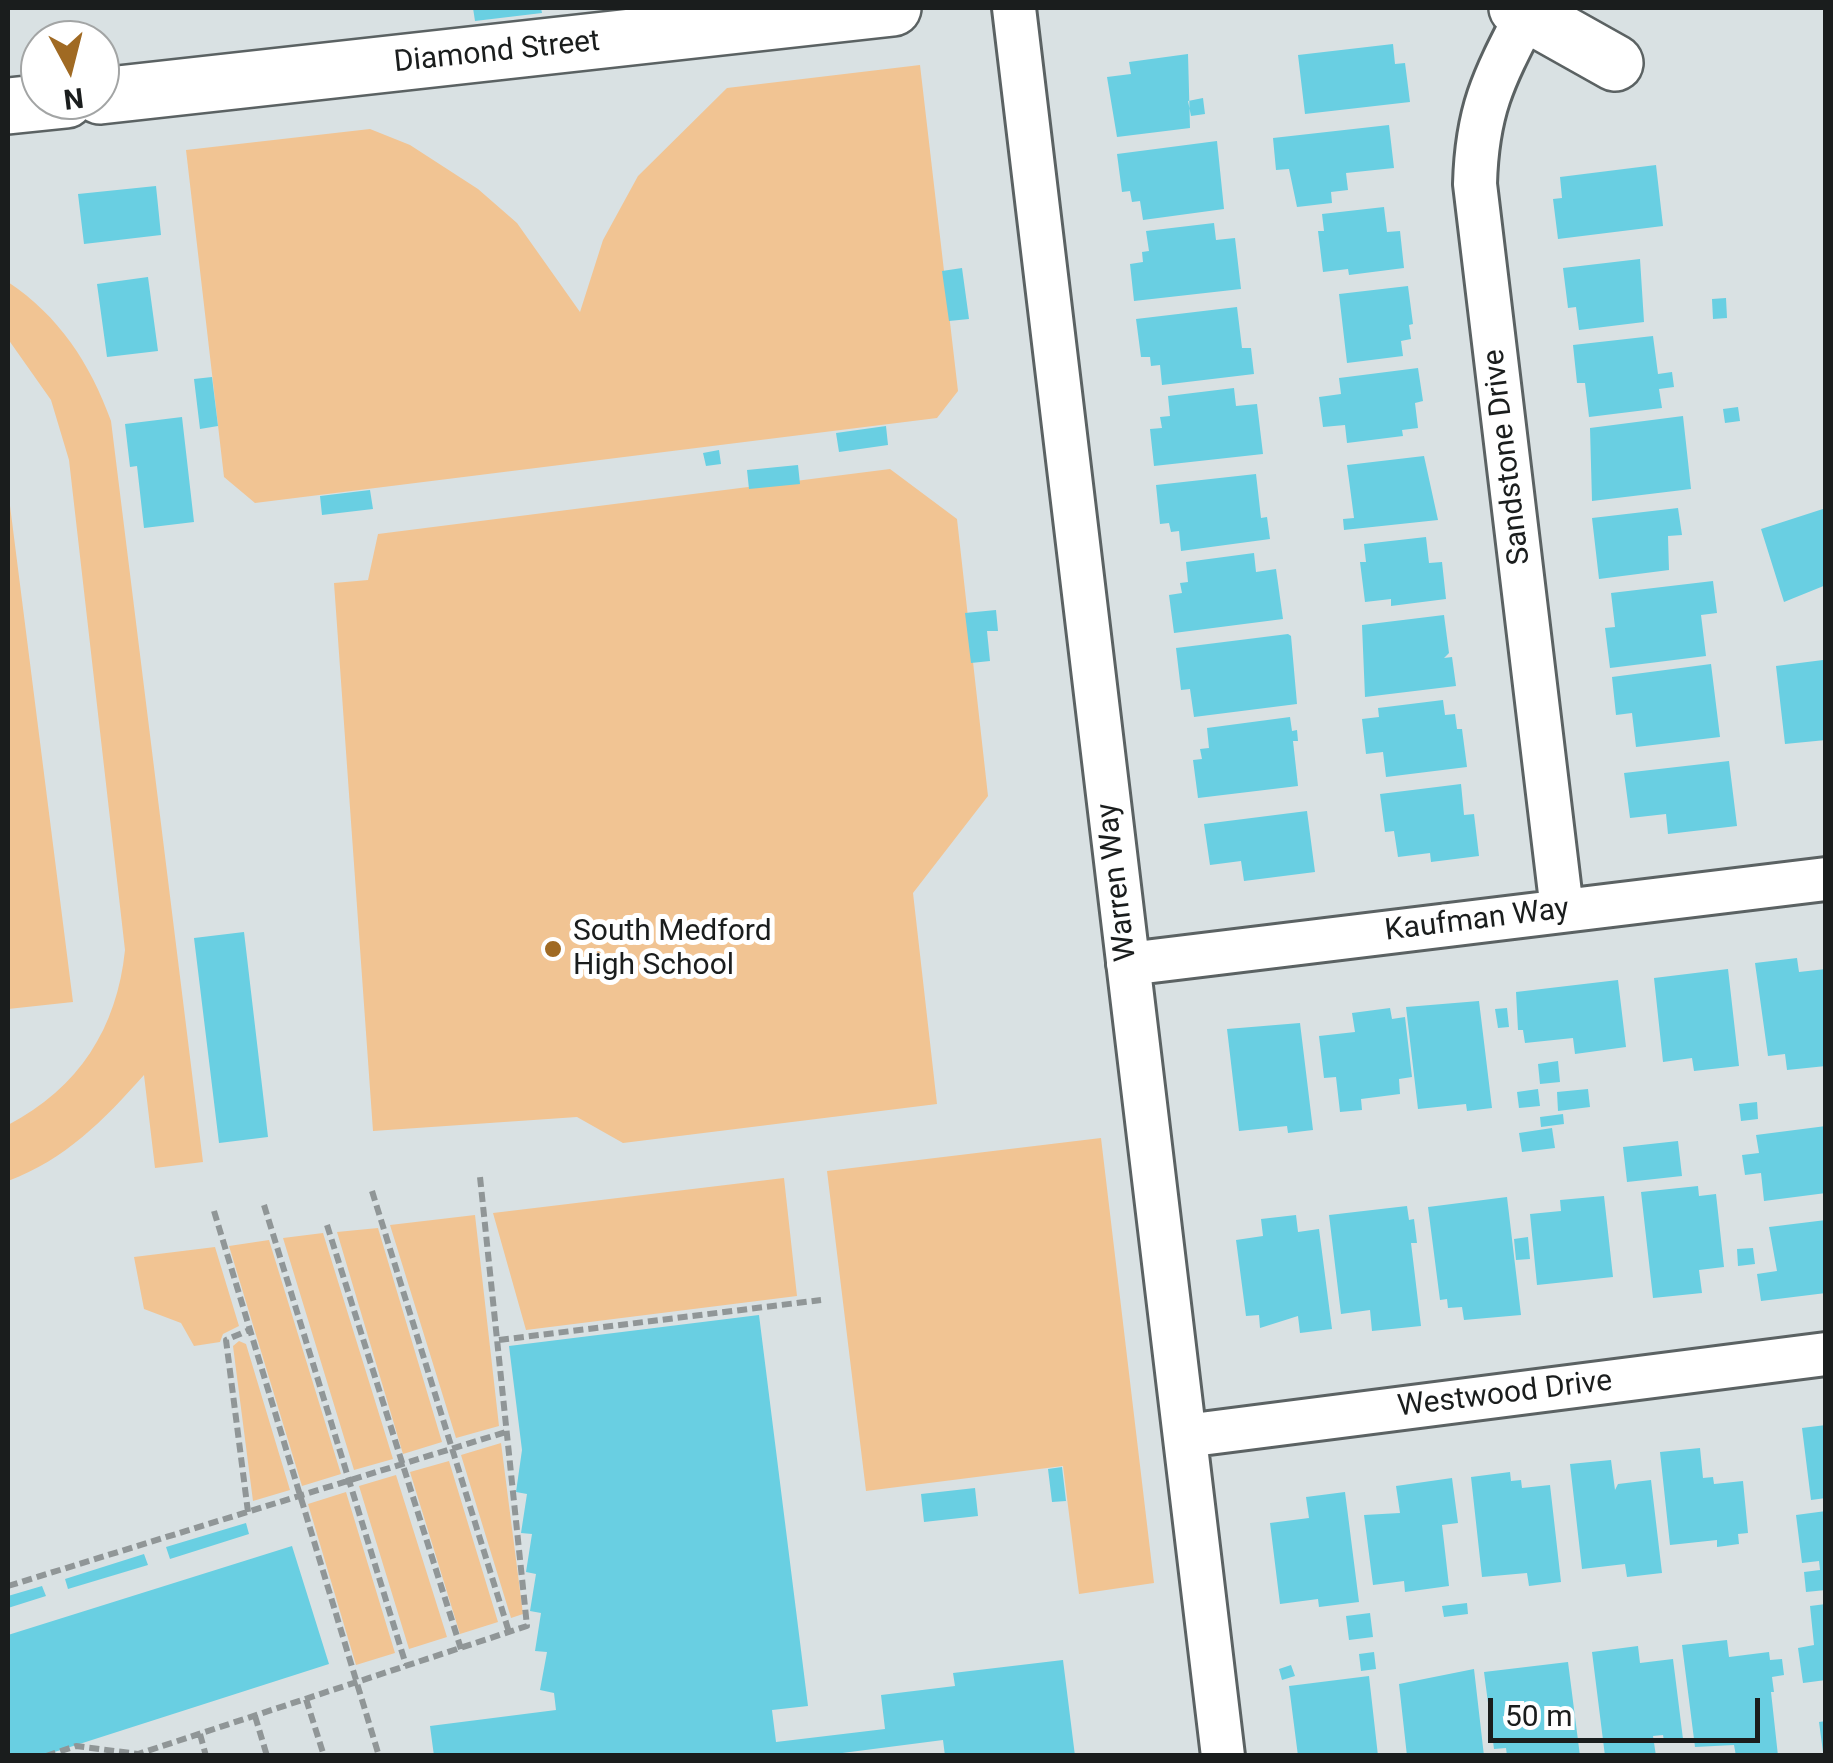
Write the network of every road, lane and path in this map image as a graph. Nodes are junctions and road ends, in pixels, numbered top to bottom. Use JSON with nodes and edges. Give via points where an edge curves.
{"nodes":[{"id":1,"x":893,"y":8,"type":"edge"},
{"id":2,"x":1014,"y":8,"type":"edge"},
{"id":3,"x":1522,"y":10,"type":"edge"},
{"id":4,"x":804,"y":14,"type":"edge"},
{"id":5,"x":1615,"y":63,"type":"dead end"},
{"id":6,"x":120,"y":94,"type":"edge"},
{"id":7,"x":1826,"y":879,"type":"edge"},
{"id":8,"x":1562,"y":910,"type":"junction"},
{"id":9,"x":1128,"y":964,"type":"junction"},
{"id":10,"x":480,"y":1178,"type":"dead end"},
{"id":11,"x":372,"y":1191,"type":"dead end"},
{"id":12,"x":264,"y":1205,"type":"dead end"},
{"id":13,"x":214,"y":1212,"type":"dead end"},
{"id":14,"x":327,"y":1225,"type":"dead end"},
{"id":15,"x":821,"y":1300,"type":"dead end"},
{"id":16,"x":249,"y":1330,"type":"junction"},
{"id":17,"x":499,"y":1340,"type":"junction"},
{"id":18,"x":1826,"y":1354,"type":"edge"},
{"id":19,"x":509,"y":1431,"type":"junction"},
{"id":20,"x":1185,"y":1436,"type":"junction"},
{"id":21,"x":452,"y":1449,"type":"junction"},
{"id":22,"x":403,"y":1465,"type":"junction"},
{"id":23,"x":349,"y":1481,"type":"junction"},
{"id":24,"x":299,"y":1496,"type":"junction"},
{"id":25,"x":248,"y":1512,"type":"junction"},
{"id":26,"x":8,"y":1586,"type":"edge"},
{"id":27,"x":509,"y":1632,"type":"junction"},
{"id":28,"x":461,"y":1649,"type":"junction"},
{"id":29,"x":406,"y":1666,"type":"junction"},
{"id":30,"x":355,"y":1682,"type":"junction"},
{"id":31,"x":306,"y":1698,"type":"junction"},
{"id":32,"x":255,"y":1716,"type":"junction"},
{"id":33,"x":200,"y":1734,"type":"junction"},
{"id":34,"x":46,"y":1756,"type":"edge"},
{"id":35,"x":206,"y":1756,"type":"edge"},
{"id":36,"x":267,"y":1756,"type":"edge"},
{"id":37,"x":324,"y":1756,"type":"edge"},
{"id":38,"x":379,"y":1756,"type":"edge"},
{"id":39,"x":1223,"y":1756,"type":"edge"}],
"edges":[{"from":1,"to":4,"type":"street","name":"Diamond Street"},
{"from":2,"to":9,"type":"street","name":"Warren Way"},
{"from":3,"to":5,"type":"street"},
{"from":3,"to":8,"type":"street","name":"Sandstone Drive","via":[[1477,130],[1475,184]]},
{"from":4,"to":6,"type":"street","name":"Diamond Street"},
{"from":7,"to":8,"type":"street","name":"Kaufman Way"},
{"from":8,"to":9,"type":"street","name":"Kaufman Way"},
{"from":9,"to":20,"type":"street","name":"Warren Way"},
{"from":10,"to":17,"type":"path"},
{"from":11,"to":21,"type":"path"},
{"from":12,"to":23,"type":"path"},
{"from":13,"to":16,"type":"path"},
{"from":14,"to":22,"type":"path"},
{"from":15,"to":17,"type":"path"},
{"from":16,"to":24,"type":"path"},
{"from":16,"to":25,"type":"path","via":[[226,1340]]},
{"from":17,"to":19,"type":"path"},
{"from":18,"to":20,"type":"street","name":"Westwood Drive"},
{"from":19,"to":21,"type":"path"},
{"from":19,"to":27,"type":"path","via":[[528,1626]]},
{"from":20,"to":39,"type":"street","name":"Warren Way"},
{"from":21,"to":22,"type":"path"},
{"from":21,"to":27,"type":"path"},
{"from":22,"to":23,"type":"path"},
{"from":22,"to":28,"type":"path"},
{"from":23,"to":24,"type":"path"},
{"from":23,"to":29,"type":"path"},
{"from":24,"to":25,"type":"path"},
{"from":24,"to":30,"type":"path"},
{"from":25,"to":26,"type":"path"},
{"from":27,"to":28,"type":"path"},
{"from":28,"to":29,"type":"path"},
{"from":29,"to":30,"type":"path"},
{"from":30,"to":31,"type":"path"},
{"from":30,"to":38,"type":"path"},
{"from":31,"to":32,"type":"path"},
{"from":31,"to":37,"type":"path"},
{"from":32,"to":33,"type":"path"},
{"from":32,"to":36,"type":"path"},
{"from":33,"to":34,"type":"path","via":[[138,1754],[76,1746]]},
{"from":33,"to":35,"type":"path"}]}
